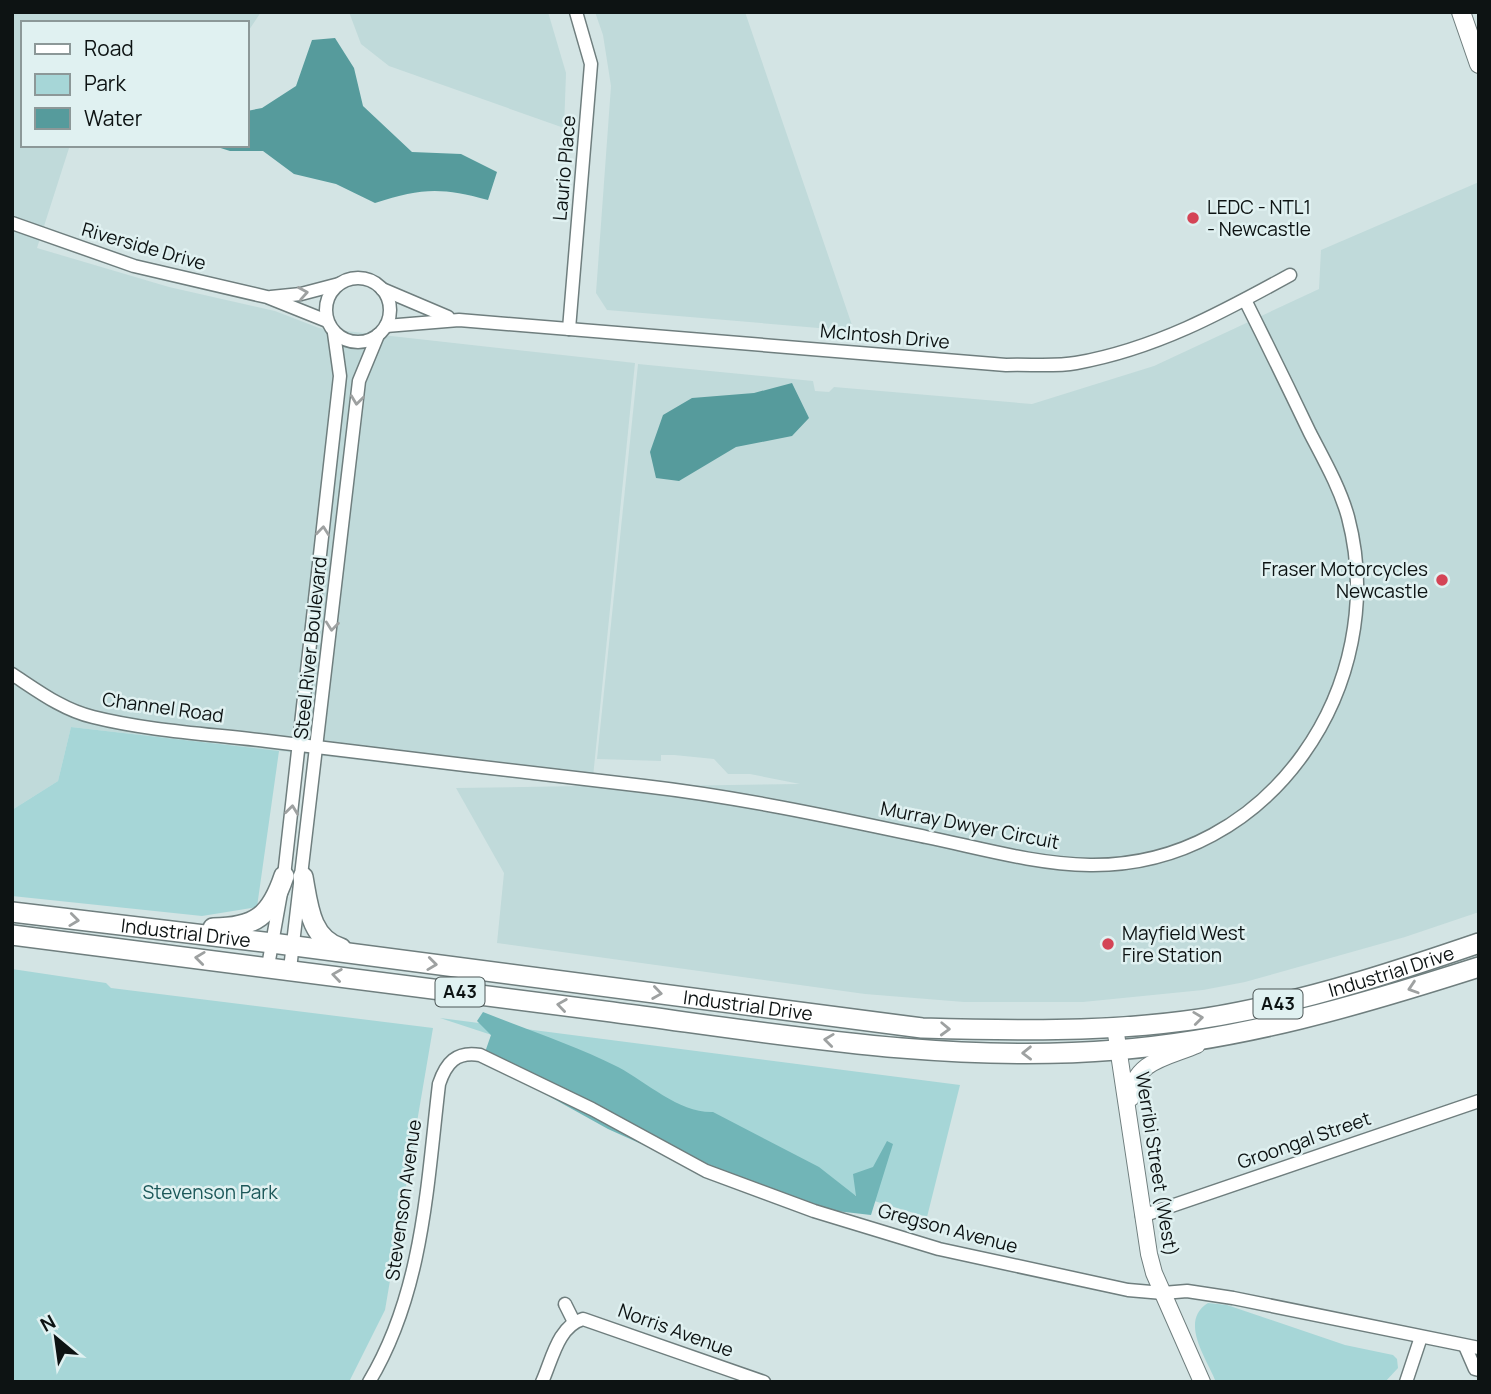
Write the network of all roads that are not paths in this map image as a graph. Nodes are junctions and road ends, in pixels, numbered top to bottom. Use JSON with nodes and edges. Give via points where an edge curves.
{"nodes":[{"id":1,"x":576,"y":12,"type":"edge"},
{"id":2,"x":1461,"y":12,"type":"edge"},
{"id":3,"x":1479,"y":64,"type":"edge"},
{"id":4,"x":12,"y":223,"type":"edge"},
{"id":5,"x":1290,"y":275,"type":"dead end"},
{"id":6,"x":339,"y":285,"type":"junction"},
{"id":7,"x":382,"y":289,"type":"junction"},
{"id":8,"x":267,"y":297,"type":"junction"},
{"id":9,"x":1245,"y":300,"type":"junction"},
{"id":10,"x":459,"y":320,"type":"junction"},
{"id":11,"x":331,"y":327,"type":"junction"},
{"id":12,"x":569,"y":329,"type":"junction"},
{"id":13,"x":382,"y":330,"type":"junction"},
{"id":14,"x":12,"y":674,"type":"edge"},
{"id":15,"x":299,"y":745,"type":"junction"},
{"id":16,"x":318,"y":748,"type":"junction"},
{"id":17,"x":294,"y":876,"type":"junction"},
{"id":18,"x":12,"y":912,"type":"edge"},
{"id":19,"x":135,"y":927,"type":"junction"},
{"id":20,"x":12,"y":934,"type":"edge"},
{"id":21,"x":272,"y":943,"type":"junction"},
{"id":22,"x":1479,"y":943,"type":"edge"},
{"id":23,"x":294,"y":946,"type":"junction"},
{"id":24,"x":364,"y":955,"type":"junction"},
{"id":25,"x":268,"y":966,"type":"junction"},
{"id":26,"x":1479,"y":967,"type":"edge"},
{"id":27,"x":290,"y":969,"type":"junction"},
{"id":28,"x":1115,"y":1027,"type":"junction"},
{"id":29,"x":1213,"y":1038,"type":"junction"},
{"id":30,"x":1118,"y":1050,"type":"junction"},
{"id":31,"x":451,"y":1060,"type":"joint"},
{"id":32,"x":1479,"y":1101,"type":"edge"},
{"id":33,"x":1132,"y":1134,"type":"junction"},
{"id":34,"x":1142,"y":1216,"type":"junction"},
{"id":35,"x":1163,"y":1293,"type":"junction"},
{"id":36,"x":565,"y":1304,"type":"dead end"},
{"id":37,"x":574,"y":1322,"type":"junction"},
{"id":38,"x":1421,"y":1337,"type":"junction"},
{"id":39,"x":1465,"y":1346,"type":"junction"},
{"id":40,"x":1479,"y":1348,"type":"edge"},
{"id":41,"x":1479,"y":1370,"type":"edge"},
{"id":42,"x":369,"y":1382,"type":"edge"},
{"id":43,"x":542,"y":1382,"type":"edge"},
{"id":44,"x":764,"y":1382,"type":"edge"},
{"id":45,"x":1202,"y":1382,"type":"edge"},
{"id":46,"x":1406,"y":1382,"type":"edge"}],
"edges":[{"from":1,"to":12,"type":"street","name":"Laurio Place","via":[[591,64]]},
{"from":2,"to":3,"type":"main road"},
{"from":4,"to":8,"type":"street","name":"Riverside Drive","via":[[134,266]]},
{"from":5,"to":9,"type":"street","name":"McIntosh Drive"},
{"from":6,"to":7,"type":"street","via":[[360,278]]},
{"from":8,"to":6,"type":"street","name":"Riverside Drive","one_way":true},
{"from":6,"to":11,"type":"street","via":[[326,307]]},
{"from":7,"to":10,"type":"street","name":"McIntosh Drive"},
{"from":7,"to":13,"type":"street","via":[[390,314]]},
{"from":8,"to":11,"type":"street","name":"Riverside Drive"},
{"from":9,"to":12,"type":"street","name":"McIntosh Drive","via":[[1193,328],[1136,349],[1074,364],[1006,365]]},
{"from":9,"to":16,"type":"street","name":"Murray Dwyer Circuit","via":[[1347,514],[1356,558],[1357,619],[1346,672],[1330,713],[1302,757],[1259,802],[1217,831],[1181,848],[1135,860],[1096,865],[1051,863],[684,790]]},
{"from":10,"to":12,"type":"street","name":"McIntosh Drive"},
{"from":10,"to":13,"type":"street","name":"McIntosh Drive"},
{"from":11,"to":13,"type":"street","via":[[355,342]]},
{"from":15,"to":11,"type":"street","name":"Steel River Boulevard","one_way":true,"via":[[340,376]]},
{"from":13,"to":16,"type":"street","name":"Steel River Boulevard","one_way":true,"via":[[359,381]]},
{"from":14,"to":15,"type":"street","name":"Channel Road","via":[[53,701],[92,717]]},
{"from":15,"to":16,"type":"street","name":"Channel Road"},
{"from":17,"to":15,"type":"street","name":"Steel River Boulevard","one_way":true},
{"from":16,"to":17,"type":"street","name":"Steel River Boulevard"},
{"from":17,"to":19,"type":"highway","via":[[265,915],[252,921],[222,928]]},
{"from":17,"to":21,"type":"street","name":"Steel River Boulevard"},
{"from":17,"to":23,"type":"street","name":"Steel River Boulevard"},
{"from":17,"to":24,"type":"highway","via":[[319,933],[333,946]]},
{"from":18,"to":19,"type":"highway","name":"Industrial Drive","number":"A43","one_way":true},
{"from":19,"to":21,"type":"highway","name":"Industrial Drive","number":"A43"},
{"from":25,"to":20,"type":"highway","name":"Industrial Drive","number":"A43","one_way":true},
{"from":21,"to":23,"type":"highway","name":"Industrial Drive","number":"A43"},
{"from":21,"to":25,"type":"street","name":"Steel River Boulevard"},
{"from":28,"to":22,"type":"highway","name":"Industrial Drive","number":"A43","one_way":true,"via":[[1237,1013],[1373,979]]},
{"from":23,"to":24,"type":"highway","name":"Industrial Drive","number":"A43"},
{"from":23,"to":27,"type":"street","name":"Steel River Boulevard"},
{"from":24,"to":28,"type":"highway","name":"Industrial Drive","number":"A43","one_way":true,"via":[[922,1028],[1027,1031]]},
{"from":25,"to":27,"type":"highway","name":"Industrial Drive","number":"A43"},
{"from":26,"to":29,"type":"highway","name":"Industrial Drive","number":"A43","one_way":true,"via":[[1322,1015]]},
{"from":30,"to":27,"type":"highway","name":"Industrial Drive","number":"A43","one_way":true,"via":[[969,1053],[897,1048]]},
{"from":28,"to":30,"type":"main road","name":"Werribi Street (West)"},
{"from":29,"to":30,"type":"highway","name":"Industrial Drive","number":"A43"},
{"from":29,"to":33,"type":"main road","via":[[1137,1073],[1132,1084]]},
{"from":30,"to":33,"type":"main road","name":"Werribi Street (West)"},
{"from":31,"to":35,"type":"street","name":"Gregson Avenue","via":[[469,1053],[480,1055],[706,1171],[814,1211],[939,1249]]},
{"from":31,"to":42,"type":"street","name":"Stevenson Avenue","via":[[439,1084],[420,1242],[409,1292],[391,1342]]},
{"from":32,"to":34,"type":"street","name":"Groongal Street"},
{"from":33,"to":34,"type":"main road","name":"Werribi Street (West)"},
{"from":34,"to":35,"type":"main road","name":"Werribi Street (West)"},
{"from":35,"to":38,"type":"street","name":"Gregson Avenue","via":[[1187,1291],[1233,1298]]},
{"from":35,"to":45,"type":"main road","name":"Werribi Street (West)"},
{"from":36,"to":37,"type":"street"},
{"from":37,"to":43,"type":"street","via":[[563,1333]]},
{"from":37,"to":44,"type":"street","name":"Norris Avenue","via":[[583,1319],[614,1328]]},
{"from":38,"to":39,"type":"street","name":"Gregson Avenue"},
{"from":38,"to":46,"type":"street"},
{"from":39,"to":40,"type":"street","name":"Gregson Avenue"},
{"from":39,"to":41,"type":"street"}]}
